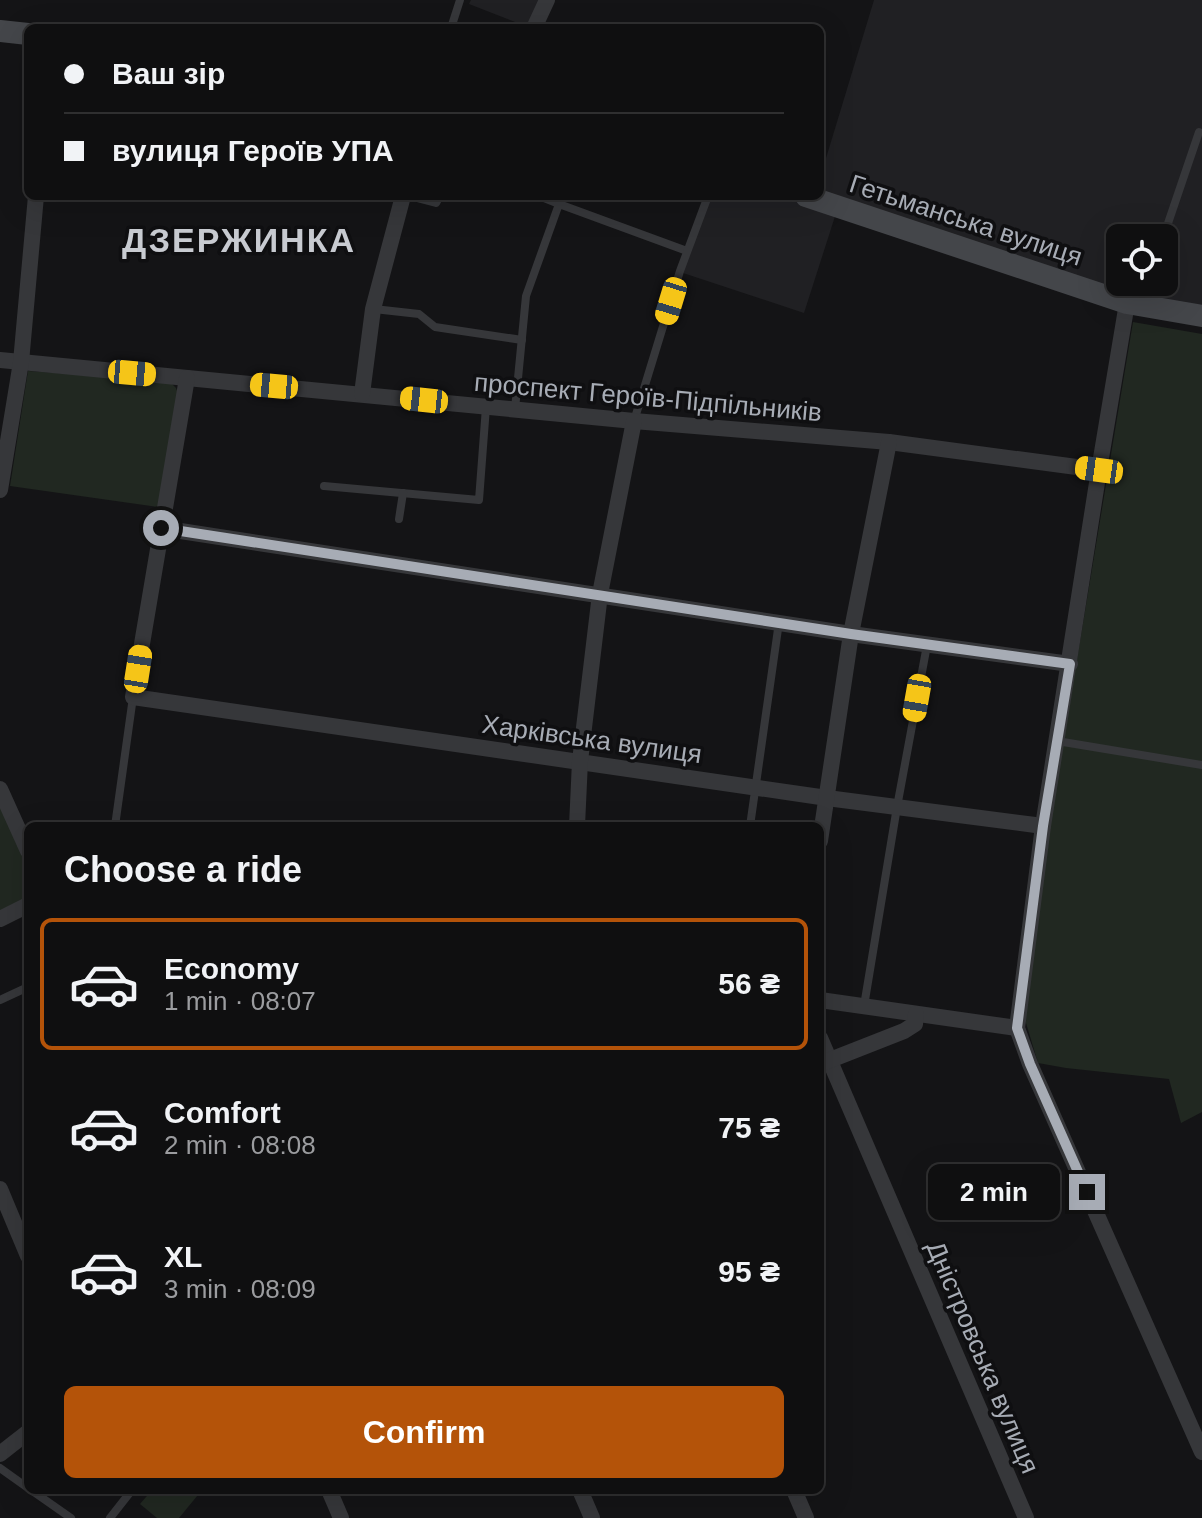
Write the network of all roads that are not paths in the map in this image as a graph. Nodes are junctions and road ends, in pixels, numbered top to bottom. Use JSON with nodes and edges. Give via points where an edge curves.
{"nodes":[{"id":1,"x":460,"y":0,"type":"edge"},
{"id":2,"x":547,"y":0,"type":"edge"},
{"id":3,"x":452,"y":24,"type":"edge"},
{"id":4,"x":536,"y":24,"type":"edge"},
{"id":5,"x":0,"y":31,"type":"edge"},
{"id":6,"x":24,"y":34,"type":"edge"},
{"id":7,"x":1199,"y":132,"type":"dead end"},
{"id":8,"x":36,"y":200,"type":"edge"},
{"id":9,"x":405,"y":200,"type":"edge"},
{"id":10,"x":549,"y":200,"type":"edge"},
{"id":11,"x":706,"y":200,"type":"edge"},
{"id":12,"x":817,"y":200,"type":"edge"},
{"id":13,"x":559,"y":204,"type":"junction"},
{"id":14,"x":1168,"y":224,"type":"edge"},
{"id":15,"x":687,"y":251,"type":"junction"},
{"id":16,"x":1139,"y":296,"type":"edge"},
{"id":17,"x":1134,"y":304,"type":"junction"},
{"id":18,"x":373,"y":309,"type":"junction"},
{"id":19,"x":1202,"y":316,"type":"edge"},
{"id":20,"x":522,"y":340,"type":"junction"},
{"id":21,"x":0,"y":360,"type":"edge"},
{"id":22,"x":21,"y":362,"type":"junction"},
{"id":23,"x":187,"y":378,"type":"junction"},
{"id":24,"x":362,"y":394,"type":"junction"},
{"id":25,"x":486,"y":406,"type":"junction"},
{"id":26,"x":515,"y":409,"type":"junction"},
{"id":27,"x":634,"y":421,"type":"junction"},
{"id":28,"x":889,"y":442,"type":"junction"},
{"id":29,"x":1099,"y":470,"type":"junction"},
{"id":30,"x":324,"y":486,"type":"dead end"},
{"id":31,"x":0,"y":490,"type":"edge"},
{"id":32,"x":403,"y":493,"type":"junction"},
{"id":33,"x":399,"y":519,"type":"dead end"},
{"id":34,"x":161,"y":528,"type":"junction"},
{"id":35,"x":600,"y":594,"type":"junction"},
{"id":36,"x":779,"y":622,"type":"junction"},
{"id":37,"x":851,"y":634,"type":"junction"},
{"id":38,"x":927,"y":644,"type":"junction"},
{"id":39,"x":1070,"y":664,"type":"junction"},
{"id":40,"x":133,"y":697,"type":"junction"},
{"id":41,"x":1057,"y":741,"type":"junction"},
{"id":42,"x":580,"y":761,"type":"junction"},
{"id":43,"x":1202,"y":765,"type":"edge"},
{"id":44,"x":755,"y":787,"type":"junction"},
{"id":45,"x":0,"y":789,"type":"edge"},
{"id":46,"x":827,"y":798,"type":"junction"},
{"id":47,"x":897,"y":807,"type":"junction"},
{"id":48,"x":116,"y":822,"type":"edge"},
{"id":49,"x":577,"y":822,"type":"edge"},
{"id":50,"x":751,"y":822,"type":"edge"},
{"id":51,"x":823,"y":822,"type":"edge"},
{"id":52,"x":1043,"y":826,"type":"junction"},
{"id":53,"x":24,"y":842,"type":"edge"},
{"id":54,"x":24,"y":907,"type":"edge"},
{"id":55,"x":0,"y":919,"type":"edge"},
{"id":56,"x":24,"y":989,"type":"edge"},
{"id":57,"x":0,"y":1000,"type":"edge"},
{"id":58,"x":824,"y":1001,"type":"edge"},
{"id":59,"x":864,"y":1007,"type":"junction"},
{"id":60,"x":916,"y":1014,"type":"junction"},
{"id":61,"x":1017,"y":1028,"type":"junction"},
{"id":62,"x":824,"y":1063,"type":"edge"},
{"id":63,"x":0,"y":1189,"type":"edge"},
{"id":64,"x":24,"y":1246,"type":"edge"},
{"id":65,"x":24,"y":1435,"type":"edge"},
{"id":66,"x":1202,"y":1452,"type":"edge"},
{"id":67,"x":0,"y":1454,"type":"edge"},
{"id":68,"x":0,"y":1468,"type":"edge"},
{"id":69,"x":24,"y":1485,"type":"edge"},
{"id":70,"x":37,"y":1494,"type":"edge"},
{"id":71,"x":129,"y":1494,"type":"edge"},
{"id":72,"x":331,"y":1494,"type":"edge"},
{"id":73,"x":582,"y":1494,"type":"edge"},
{"id":74,"x":796,"y":1494,"type":"edge"},
{"id":75,"x":71,"y":1518,"type":"edge"},
{"id":76,"x":110,"y":1518,"type":"edge"},
{"id":77,"x":341,"y":1518,"type":"edge"},
{"id":78,"x":592,"y":1518,"type":"edge"},
{"id":79,"x":806,"y":1518,"type":"edge"},
{"id":80,"x":1026,"y":1518,"type":"edge"}],
"edges":[{"from":1,"to":3,"type":"lane"},
{"from":2,"to":4,"type":"street"},
{"from":5,"to":6,"type":"street"},
{"from":7,"to":14,"type":"lane"},
{"from":8,"to":22,"type":"street"},
{"from":9,"to":18,"type":"street"},
{"from":10,"to":13,"type":"lane"},
{"from":11,"to":15,"type":"lane"},
{"from":12,"to":17,"type":"street","name":"Гетьманська вулиця"},
{"from":13,"to":15,"type":"lane"},
{"from":13,"to":20,"type":"lane","via":[[526,296]]},
{"from":15,"to":27,"type":"lane"},
{"from":16,"to":17,"type":"lane"},
{"from":17,"to":19,"type":"street","name":"Гетьманська вулиця"},
{"from":17,"to":29,"type":"street"},
{"from":18,"to":20,"type":"lane","via":[[419,314],[435,327]]},
{"from":18,"to":24,"type":"street"},
{"from":20,"to":26,"type":"lane"},
{"from":21,"to":22,"type":"street","name":"проспект Героїв-Підпільників"},
{"from":22,"to":23,"type":"street","name":"проспект Героїв-Підпільників"},
{"from":22,"to":31,"type":"street"},
{"from":23,"to":24,"type":"street","name":"проспект Героїв-Підпільників"},
{"from":23,"to":34,"type":"street"},
{"from":24,"to":25,"type":"street","name":"проспект Героїв-Підпільників"},
{"from":25,"to":26,"type":"street","name":"проспект Героїв-Підпільників"},
{"from":25,"to":32,"type":"lane","via":[[479,500]]},
{"from":26,"to":27,"type":"street","name":"проспект Героїв-Підпільників"},
{"from":27,"to":28,"type":"street","name":"проспект Героїв-Підпільників"},
{"from":27,"to":35,"type":"street"},
{"from":28,"to":29,"type":"street","name":"проспект Героїв-Підпільників"},
{"from":28,"to":37,"type":"street"},
{"from":29,"to":39,"type":"street"},
{"from":30,"to":32,"type":"lane"},
{"from":32,"to":33,"type":"lane"},
{"from":34,"to":35,"type":"street"},
{"from":34,"to":40,"type":"street"},
{"from":35,"to":36,"type":"street"},
{"from":35,"to":42,"type":"street"},
{"from":36,"to":37,"type":"street"},
{"from":36,"to":44,"type":"lane"},
{"from":37,"to":38,"type":"street"},
{"from":37,"to":46,"type":"street"},
{"from":38,"to":39,"type":"street"},
{"from":38,"to":47,"type":"lane"},
{"from":39,"to":41,"type":"street"},
{"from":40,"to":42,"type":"street","name":"Харківська вулиця"},
{"from":40,"to":48,"type":"lane"},
{"from":41,"to":43,"type":"lane"},
{"from":41,"to":52,"type":"street"},
{"from":42,"to":44,"type":"street","name":"Харківська вулиця"},
{"from":42,"to":49,"type":"street"},
{"from":44,"to":46,"type":"street","name":"Харківська вулиця"},
{"from":44,"to":50,"type":"lane"},
{"from":45,"to":53,"type":"street"},
{"from":46,"to":47,"type":"street","name":"Харківська вулиця"},
{"from":46,"to":51,"type":"street"},
{"from":47,"to":52,"type":"street","name":"Харківська вулиця"},
{"from":47,"to":59,"type":"lane"},
{"from":52,"to":61,"type":"street"},
{"from":54,"to":55,"type":"street"},
{"from":56,"to":57,"type":"lane"},
{"from":58,"to":59,"type":"street"},
{"from":59,"to":60,"type":"street"},
{"from":60,"to":61,"type":"street"},
{"from":60,"to":62,"type":"street","via":[[915,1024],[904,1031]]},
{"from":61,"to":66,"type":"street"},
{"from":62,"to":80,"type":"street","name":"Дністровська вулиця"},
{"from":63,"to":64,"type":"street"},
{"from":65,"to":67,"type":"street"},
{"from":68,"to":69,"type":"lane"},
{"from":70,"to":75,"type":"lane"},
{"from":71,"to":76,"type":"lane"},
{"from":72,"to":77,"type":"street"},
{"from":73,"to":78,"type":"street"},
{"from":74,"to":79,"type":"street"}]}
